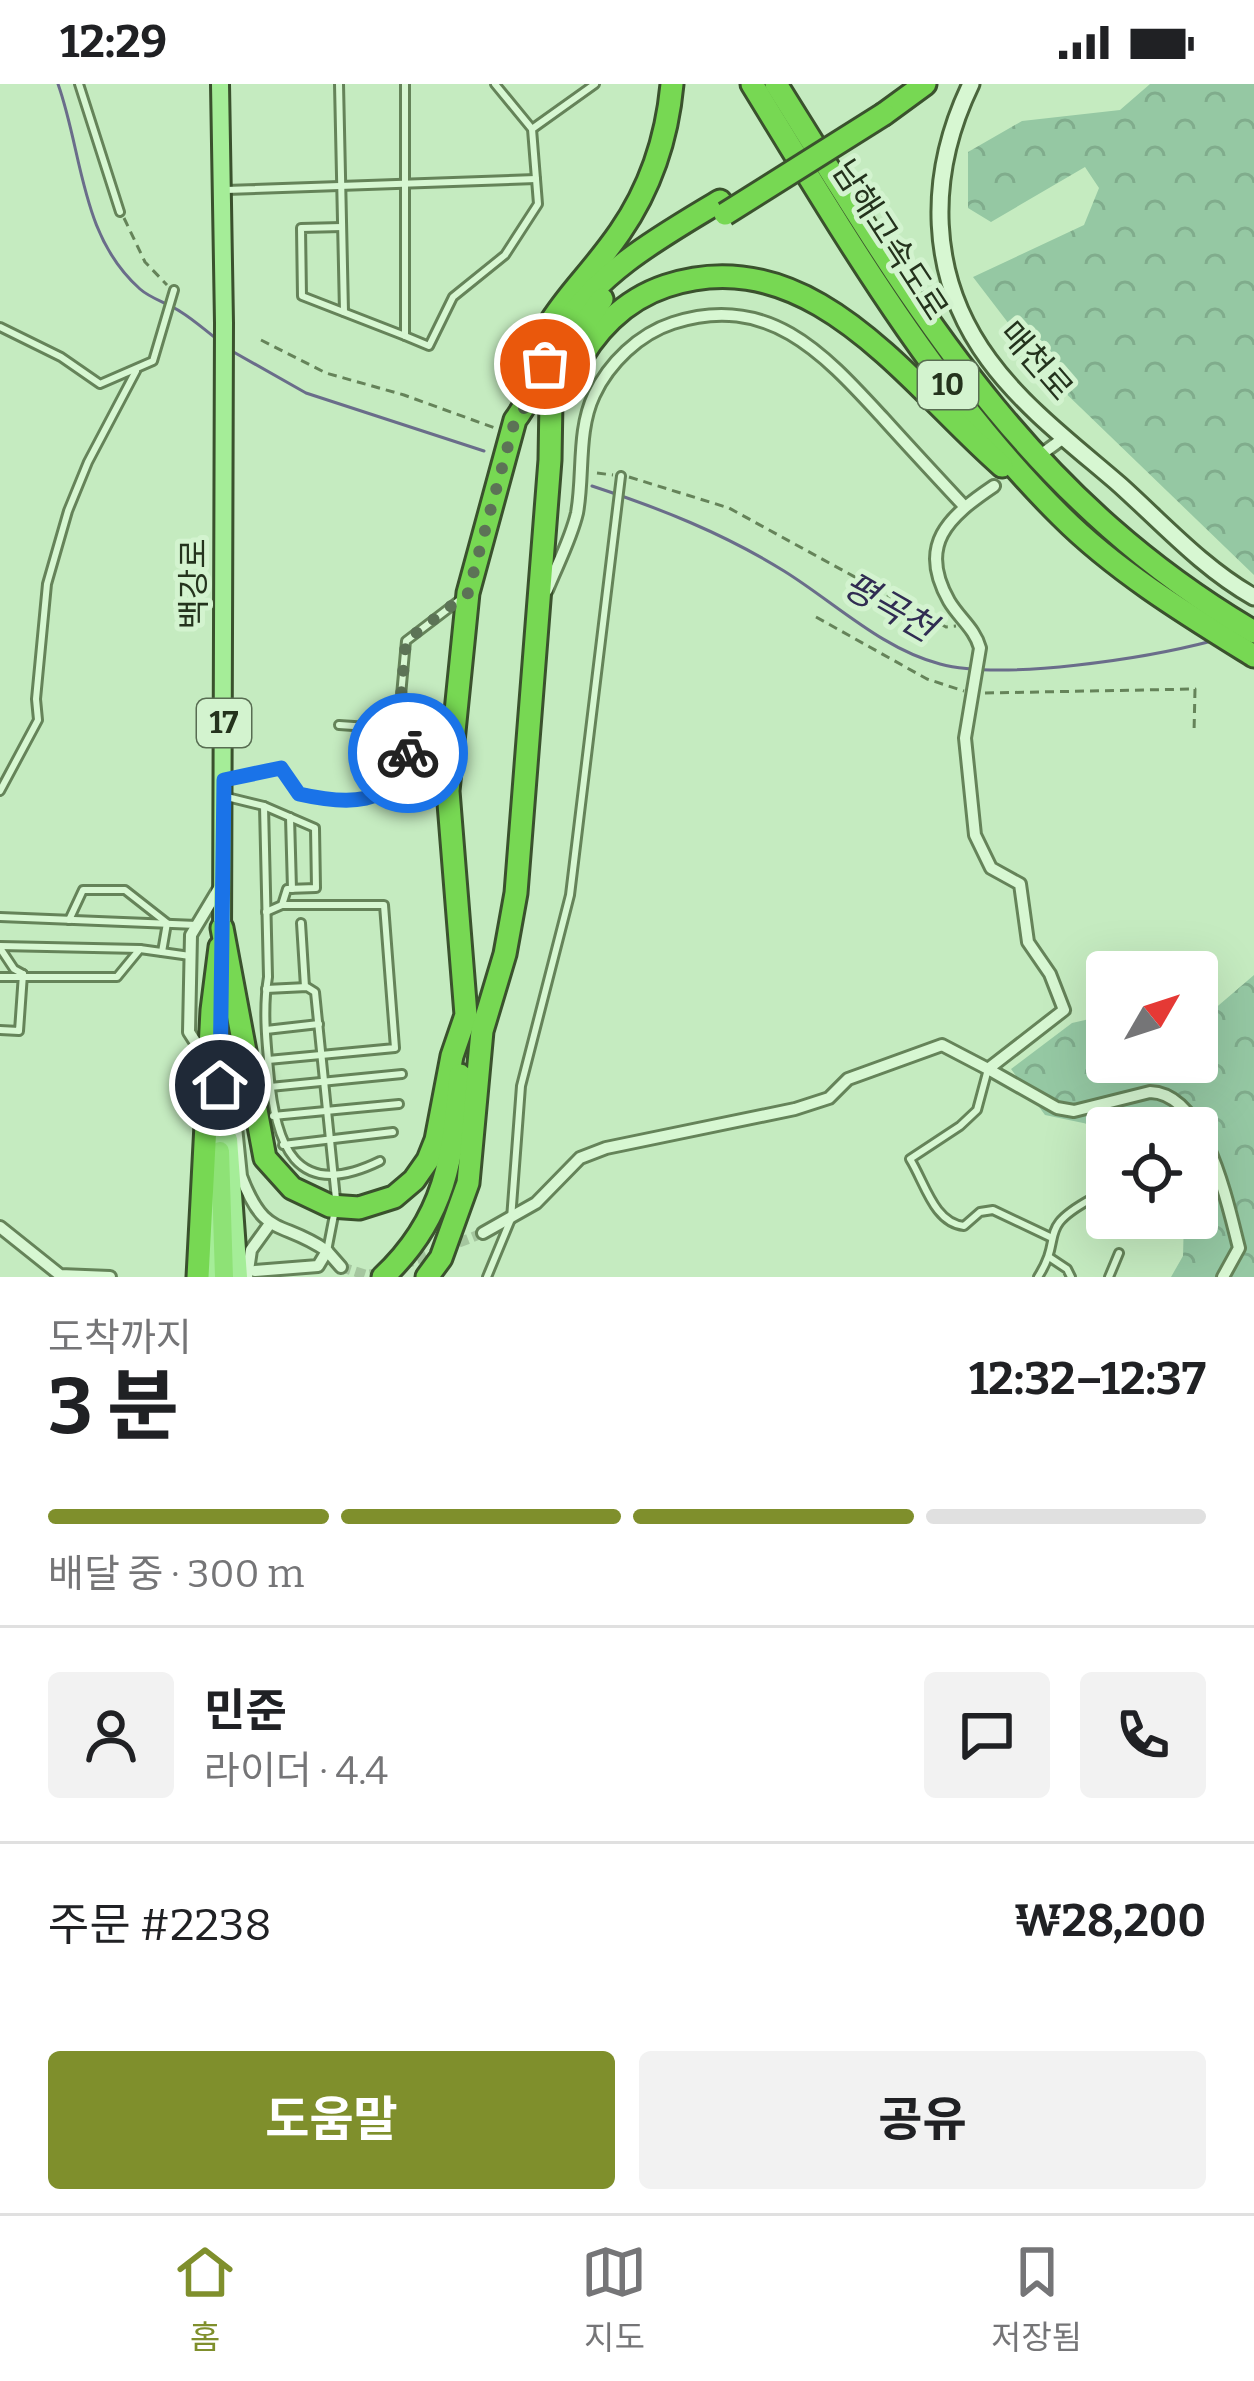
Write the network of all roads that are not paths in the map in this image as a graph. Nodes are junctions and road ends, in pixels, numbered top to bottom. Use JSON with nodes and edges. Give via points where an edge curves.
{"nodes":[{"id":1,"x":79,"y":84,"type":"edge"},
{"id":2,"x":220,"y":84,"type":"edge"},
{"id":3,"x":338,"y":84,"type":"edge"},
{"id":4,"x":405,"y":84,"type":"edge"},
{"id":5,"x":495,"y":84,"type":"edge"},
{"id":6,"x":596,"y":84,"type":"edge"},
{"id":7,"x":672,"y":84,"type":"edge"},
{"id":8,"x":752,"y":84,"type":"edge"},
{"id":9,"x":776,"y":84,"type":"edge"},
{"id":10,"x":901,"y":84,"type":"edge"},
{"id":11,"x":925,"y":84,"type":"edge"},
{"id":12,"x":971,"y":84,"type":"edge"},
{"id":13,"x":880,"y":108,"type":"junction"},
{"id":14,"x":532,"y":129,"type":"junction"},
{"id":15,"x":537,"y":179,"type":"junction"},
{"id":16,"x":405,"y":183,"type":"junction"},
{"id":17,"x":341,"y":186,"type":"junction"},
{"id":18,"x":222,"y":190,"type":"junction"},
{"id":19,"x":723,"y":207,"type":"junction"},
{"id":20,"x":120,"y":212,"type":"road end"},
{"id":21,"x":342,"y":227,"type":"junction"},
{"id":22,"x":173,"y":292,"type":"road end"},
{"id":23,"x":344,"y":312,"type":"junction"},
{"id":24,"x":0,"y":327,"type":"edge"},
{"id":25,"x":405,"y":336,"type":"junction"},
{"id":26,"x":136,"y":371,"type":"junction"},
{"id":27,"x":506,"y":424,"type":"junction"},
{"id":28,"x":550,"y":426,"type":"junction"},
{"id":29,"x":1065,"y":437,"type":"junction"},
{"id":30,"x":1043,"y":453,"type":"dead end"},
{"id":31,"x":621,"y":476,"type":"road end"},
{"id":32,"x":994,"y":486,"type":"dead end"},
{"id":33,"x":964,"y":506,"type":"junction"},
{"id":34,"x":1062,"y":517,"type":"junction"},
{"id":35,"x":468,"y":593,"type":"junction"},
{"id":36,"x":1254,"y":597,"type":"edge"},
{"id":37,"x":538,"y":609,"type":"junction"},
{"id":38,"x":1248,"y":640,"type":"edge"},
{"id":39,"x":339,"y":725,"type":"dead end"},
{"id":40,"x":398,"y":729,"type":"junction"},
{"id":41,"x":411,"y":756,"type":"junction"},
{"id":42,"x":223,"y":788,"type":"junction"},
{"id":43,"x":0,"y":790,"type":"edge"},
{"id":44,"x":448,"y":790,"type":"junction"},
{"id":45,"x":264,"y":806,"type":"junction"},
{"id":46,"x":290,"y":817,"type":"junction"},
{"id":47,"x":223,"y":882,"type":"junction"},
{"id":48,"x":292,"y":889,"type":"junction"},
{"id":49,"x":282,"y":905,"type":"junction"},
{"id":50,"x":266,"y":912,"type":"junction"},
{"id":51,"x":0,"y":917,"type":"edge"},
{"id":52,"x":69,"y":920,"type":"junction"},
{"id":53,"x":302,"y":922,"type":"dead end"},
{"id":54,"x":166,"y":923,"type":"junction"},
{"id":55,"x":197,"y":925,"type":"junction"},
{"id":56,"x":222,"y":928,"type":"junction"},
{"id":57,"x":0,"y":947,"type":"edge"},
{"id":58,"x":140,"y":949,"type":"junction"},
{"id":59,"x":162,"y":952,"type":"junction"},
{"id":60,"x":190,"y":956,"type":"junction"},
{"id":61,"x":22,"y":974,"type":"junction"},
{"id":62,"x":0,"y":977,"type":"edge"},
{"id":63,"x":305,"y":988,"type":"junction"},
{"id":64,"x":266,"y":989,"type":"junction"},
{"id":65,"x":466,"y":1015,"type":"junction"},
{"id":66,"x":319,"y":1024,"type":"junction"},
{"id":67,"x":0,"y":1030,"type":"edge"},
{"id":68,"x":266,"y":1030,"type":"junction"},
{"id":69,"x":220,"y":1035,"type":"junction"},
{"id":70,"x":321,"y":1054,"type":"junction"},
{"id":71,"x":268,"y":1060,"type":"junction"},
{"id":72,"x":209,"y":1062,"type":"junction"},
{"id":73,"x":988,"y":1069,"type":"junction"},
{"id":74,"x":402,"y":1074,"type":"dead end"},
{"id":75,"x":324,"y":1082,"type":"junction"},
{"id":76,"x":220,"y":1085,"type":"junction"},
{"id":77,"x":270,"y":1087,"type":"junction"},
{"id":78,"x":399,"y":1104,"type":"dead end"},
{"id":79,"x":326,"y":1111,"type":"junction"},
{"id":80,"x":274,"y":1116,"type":"junction"},
{"id":81,"x":393,"y":1132,"type":"dead end"},
{"id":82,"x":329,"y":1139,"type":"junction"},
{"id":83,"x":283,"y":1145,"type":"junction"},
{"id":84,"x":220,"y":1151,"type":"junction"},
{"id":85,"x":380,"y":1161,"type":"dead end"},
{"id":86,"x":332,"y":1176,"type":"junction"},
{"id":87,"x":336,"y":1199,"type":"dead end"},
{"id":88,"x":1086,"y":1202,"type":"edge"},
{"id":89,"x":334,"y":1215,"type":"dead end"},
{"id":90,"x":511,"y":1219,"type":"junction"},
{"id":91,"x":269,"y":1226,"type":"junction"},
{"id":92,"x":0,"y":1227,"type":"edge"},
{"id":93,"x":454,"y":1227,"type":"junction"},
{"id":94,"x":483,"y":1233,"type":"tunnel mouth"},
{"id":95,"x":1050,"y":1237,"type":"junction"},
{"id":96,"x":327,"y":1251,"type":"junction"},
{"id":97,"x":1119,"y":1253,"type":"dead end"},
{"id":98,"x":1049,"y":1257,"type":"junction"},
{"id":99,"x":341,"y":1268,"type":"dead end"},
{"id":100,"x":247,"y":1275,"type":"edge"},
{"id":101,"x":110,"y":1277,"type":"edge"},
{"id":102,"x":199,"y":1277,"type":"edge"},
{"id":103,"x":212,"y":1277,"type":"edge"},
{"id":104,"x":224,"y":1277,"type":"edge"},
{"id":105,"x":383,"y":1277,"type":"edge"},
{"id":106,"x":410,"y":1277,"type":"edge"},
{"id":107,"x":427,"y":1277,"type":"edge"},
{"id":108,"x":487,"y":1277,"type":"edge"},
{"id":109,"x":1038,"y":1277,"type":"edge"},
{"id":110,"x":1071,"y":1277,"type":"edge"},
{"id":111,"x":1109,"y":1277,"type":"edge"},
{"id":112,"x":1223,"y":1277,"type":"edge"}],
"edges":[{"from":1,"to":20,"type":"lane"},
{"from":2,"to":18,"type":"main road","name":"백강로","number":"17"},
{"from":3,"to":17,"type":"lane"},
{"from":4,"to":16,"type":"lane"},
{"from":5,"to":14,"type":"lane"},
{"from":6,"to":14,"type":"lane"},
{"from":7,"to":27,"type":"highway","via":[[656,166],[617,237],[553,314]]},
{"from":8,"to":34,"type":"highway","name":"남해고속도로","number":"10","via":[[890,305]]},
{"from":9,"to":38,"type":"highway","name":"남해고속도로","number":"10","via":[[962,372],[1105,525]]},
{"from":10,"to":13,"type":"highway"},
{"from":11,"to":13,"type":"highway"},
{"from":12,"to":29,"type":"main road","name":"매천로","via":[[944,154],[938,208],[950,286],[989,361]]},
{"from":13,"to":19,"type":"highway","bridge":true},
{"from":14,"to":15,"type":"lane"},
{"from":15,"to":16,"type":"lane"},
{"from":15,"to":25,"type":"lane","via":[[538,204],[505,255],[453,296],[428,346]]},
{"from":16,"to":17,"type":"lane"},
{"from":16,"to":25,"type":"lane"},
{"from":17,"to":18,"type":"lane"},
{"from":17,"to":21,"type":"lane"},
{"from":18,"to":42,"type":"main road","name":"백강로","number":"17"},
{"from":19,"to":27,"type":"highway","via":[[620,265],[587,294],[530,400]]},
{"from":19,"to":28,"type":"highway","via":[[595,306],[550,400]]},
{"from":21,"to":23,"type":"lane"},
{"from":21,"to":23,"type":"lane","via":[[301,228],[302,296]]},
{"from":22,"to":26,"type":"lane","via":[[153,361]]},
{"from":23,"to":25,"type":"lane"},
{"from":24,"to":26,"type":"lane","via":[[100,384]]},
{"from":26,"to":43,"type":"lane","via":[[68,511],[47,584],[38,721]]},
{"from":27,"to":35,"type":"highway"},
{"from":28,"to":34,"type":"highway","via":[[582,355],[629,304],[688,279],[754,279],[848,321]]},
{"from":28,"to":37,"type":"highway"},
{"from":29,"to":30,"type":"street"},
{"from":29,"to":36,"type":"main road","name":"매천로"},
{"from":31,"to":90,"type":"lane","via":[[570,895],[521,1086]]},
{"from":32,"to":33,"type":"street"},
{"from":33,"to":37,"type":"street","via":[[808,343],[757,319],[695,317],[639,340],[602,379],[584,433],[573,526]]},
{"from":33,"to":73,"type":"street","via":[[934,559],[980,648],[965,762],[975,836],[991,868],[1020,884],[1028,942],[1064,1010]]},
{"from":34,"to":38,"type":"highway","name":"남해고속도로","number":"10","via":[[1163,598],[1210,629]]},
{"from":35,"to":40,"type":"lane","via":[[406,641]]},
{"from":35,"to":44,"type":"highway"},
{"from":37,"to":93,"type":"highway","via":[[516,893],[482,1031],[468,1183]]},
{"from":39,"to":40,"type":"lane"},
{"from":40,"to":41,"type":"lane"},
{"from":41,"to":42,"type":"lane","via":[[395,786],[370,797],[299,794],[281,768]]},
{"from":41,"to":44,"type":"lane"},
{"from":42,"to":45,"type":"lane"},
{"from":42,"to":47,"type":"main road","name":"백강로","number":"17"},
{"from":44,"to":65,"type":"highway"},
{"from":45,"to":46,"type":"lane"},
{"from":45,"to":50,"type":"lane"},
{"from":46,"to":48,"type":"lane"},
{"from":46,"to":48,"type":"lane","via":[[315,828],[316,888]]},
{"from":47,"to":55,"type":"street"},
{"from":47,"to":56,"type":"main road","name":"백강로","number":"17"},
{"from":48,"to":49,"type":"lane"},
{"from":49,"to":50,"type":"lane"},
{"from":49,"to":70,"type":"lane","via":[[384,905],[395,1048]]},
{"from":50,"to":64,"type":"lane"},
{"from":51,"to":52,"type":"lane"},
{"from":52,"to":54,"type":"lane"},
{"from":52,"to":54,"type":"lane","via":[[83,890],[125,890]]},
{"from":53,"to":63,"type":"lane"},
{"from":54,"to":55,"type":"lane"},
{"from":54,"to":59,"type":"lane"},
{"from":55,"to":60,"type":"street"},
{"from":56,"to":65,"type":"highway","via":[[261,1149],[292,1188],[330,1206],[378,1204],[421,1171]]},
{"from":56,"to":69,"type":"main road","name":"백강로","number":"17"},
{"from":56,"to":72,"type":"highway"},
{"from":57,"to":58,"type":"lane"},
{"from":57,"to":61,"type":"lane"},
{"from":58,"to":59,"type":"lane"},
{"from":58,"to":61,"type":"lane","via":[[117,977]]},
{"from":59,"to":60,"type":"lane"},
{"from":60,"to":72,"type":"street","via":[[189,1032]]},
{"from":61,"to":62,"type":"lane"},
{"from":61,"to":67,"type":"lane","via":[[19,1031]]},
{"from":63,"to":64,"type":"lane"},
{"from":63,"to":66,"type":"lane","via":[[315,992]]},
{"from":64,"to":68,"type":"lane"},
{"from":65,"to":105,"type":"highway","via":[[446,1177],[411,1250]]},
{"from":66,"to":68,"type":"lane"},
{"from":66,"to":70,"type":"lane"},
{"from":68,"to":71,"type":"lane"},
{"from":69,"to":76,"type":"main road","name":"백강로","number":"17"},
{"from":69,"to":91,"type":"street","via":[[242,1176]]},
{"from":70,"to":71,"type":"lane"},
{"from":70,"to":75,"type":"lane"},
{"from":71,"to":77,"type":"lane"},
{"from":72,"to":76,"type":"street"},
{"from":72,"to":102,"type":"highway"},
{"from":73,"to":90,"type":"street","via":[[942,1045],[848,1079],[829,1098],[795,1109],[606,1148],[580,1158]]},
{"from":73,"to":95,"type":"lane","via":[[976,1110],[910,1159],[949,1223],[964,1226],[993,1210]]},
{"from":73,"to":112,"type":"street","via":[[1074,1111],[1150,1092],[1174,1101],[1218,1168],[1239,1248]]},
{"from":74,"to":75,"type":"lane"},
{"from":75,"to":77,"type":"lane"},
{"from":75,"to":79,"type":"lane"},
{"from":76,"to":84,"type":"main road","name":"백강로","number":"17"},
{"from":76,"to":100,"type":"main road","name":"백강로"},
{"from":77,"to":80,"type":"lane"},
{"from":78,"to":79,"type":"lane"},
{"from":79,"to":80,"type":"lane"},
{"from":79,"to":82,"type":"lane"},
{"from":80,"to":83,"type":"lane"},
{"from":81,"to":82,"type":"lane"},
{"from":82,"to":83,"type":"lane"},
{"from":82,"to":86,"type":"lane"},
{"from":83,"to":86,"type":"lane","via":[[300,1163]]},
{"from":84,"to":103,"type":"main road","name":"백강로","number":"17"},
{"from":84,"to":104,"type":"highway","number":"17"},
{"from":85,"to":86,"type":"lane"},
{"from":86,"to":87,"type":"lane"},
{"from":88,"to":95,"type":"lane","via":[[1060,1218]]},
{"from":89,"to":96,"type":"lane"},
{"from":90,"to":94,"type":"street"},
{"from":90,"to":108,"type":"lane"},
{"from":91,"to":96,"type":"street"},
{"from":91,"to":100,"type":"street","via":[[251,1250]]},
{"from":92,"to":101,"type":"street","via":[[60,1274]]},
{"from":93,"to":106,"type":"highway"},
{"from":93,"to":107,"type":"highway"},
{"from":95,"to":98,"type":"lane"},
{"from":96,"to":99,"type":"street"},
{"from":96,"to":100,"type":"street","via":[[318,1265]]},
{"from":97,"to":111,"type":"lane"},
{"from":98,"to":109,"type":"lane"},
{"from":98,"to":110,"type":"lane"}]}
